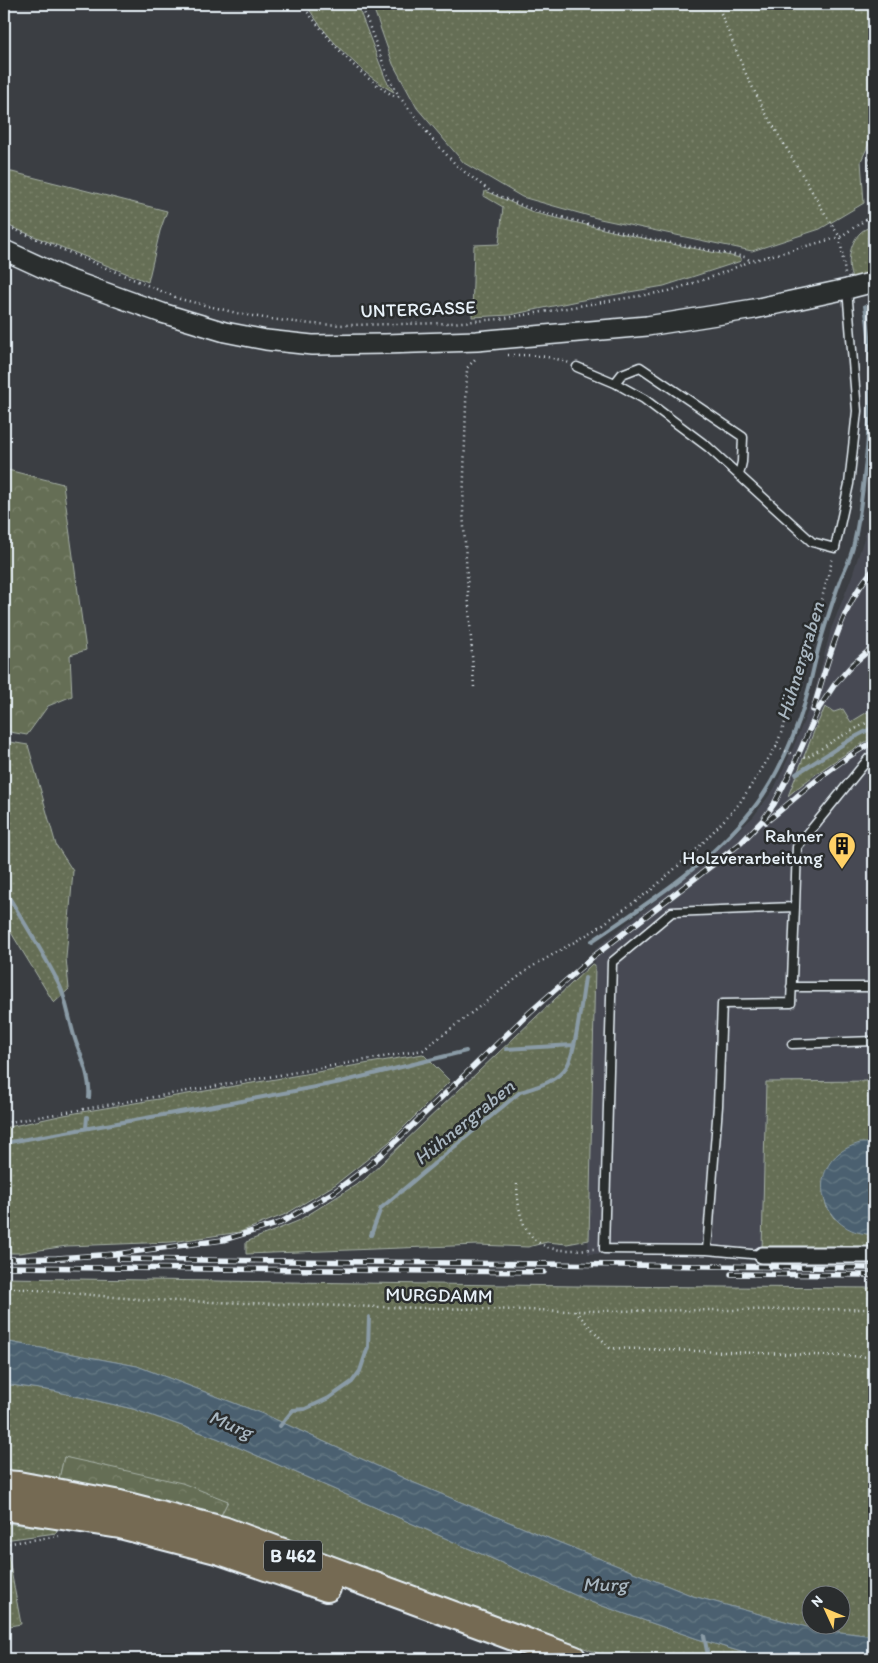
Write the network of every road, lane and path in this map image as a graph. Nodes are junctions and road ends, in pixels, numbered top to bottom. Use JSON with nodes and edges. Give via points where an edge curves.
{"nodes":[{"id":1,"x":302,"y":4,"type":"edge"},
{"id":2,"x":361,"y":4,"type":"edge"},
{"id":3,"x":718,"y":4,"type":"edge"},
{"id":4,"x":399,"y":96,"type":"junction"},
{"id":5,"x":874,"y":148,"type":"edge"},
{"id":6,"x":874,"y":200,"type":"edge"},
{"id":7,"x":874,"y":214,"type":"edge"},
{"id":8,"x":4,"y":225,"type":"edge"},
{"id":9,"x":840,"y":237,"type":"junction"},
{"id":10,"x":4,"y":250,"type":"edge"},
{"id":11,"x":751,"y":261,"type":"junction"},
{"id":12,"x":874,"y":282,"type":"edge"},
{"id":13,"x":847,"y":289,"type":"junction"},
{"id":14,"x":502,"y":355,"type":"dead end"},
{"id":15,"x":486,"y":356,"type":"dead end"},
{"id":16,"x":577,"y":367,"type":"joint"},
{"id":17,"x":615,"y":383,"type":"junction"},
{"id":18,"x":739,"y":475,"type":"junction"},
{"id":19,"x":835,"y":548,"type":"junction"},
{"id":20,"x":474,"y":687,"type":"dead end"},
{"id":21,"x":874,"y":719,"type":"edge"},
{"id":22,"x":776,"y":747,"type":"junction"},
{"id":23,"x":874,"y":758,"type":"edge"},
{"id":24,"x":796,"y":907,"type":"junction"},
{"id":25,"x":791,"y":987,"type":"junction"},
{"id":26,"x":874,"y":987,"type":"edge"},
{"id":27,"x":874,"y":1041,"type":"edge"},
{"id":28,"x":792,"y":1044,"type":"dead end"},
{"id":29,"x":4,"y":1123,"type":"edge"},
{"id":30,"x":517,"y":1184,"type":"dead end"},
{"id":31,"x":604,"y":1249,"type":"junction"},
{"id":32,"x":707,"y":1250,"type":"junction"},
{"id":33,"x":762,"y":1255,"type":"joint"},
{"id":34,"x":874,"y":1256,"type":"edge"},
{"id":35,"x":4,"y":1287,"type":"edge"},
{"id":36,"x":874,"y":1309,"type":"edge"},
{"id":37,"x":575,"y":1311,"type":"junction"},
{"id":38,"x":874,"y":1357,"type":"edge"},
{"id":39,"x":4,"y":1484,"type":"edge"},
{"id":40,"x":4,"y":1507,"type":"edge"},
{"id":41,"x":59,"y":1536,"type":"dead end"},
{"id":42,"x":4,"y":1544,"type":"edge"},
{"id":43,"x":521,"y":1659,"type":"edge"},
{"id":44,"x":573,"y":1659,"type":"edge"}],
"edges":[{"from":1,"to":4,"type":"path","via":[[354,66],[378,87]]},
{"from":2,"to":4,"type":"path","via":[[388,76]]},
{"from":3,"to":9,"type":"path","via":[[765,112]]},
{"from":4,"to":11,"type":"path","via":[[458,167],[494,194],[536,211],[650,239],[745,257]]},
{"from":5,"to":6,"type":"path","via":[[868,180]]},
{"from":7,"to":9,"type":"path","name":"UNTERGASSE"},
{"from":8,"to":11,"type":"path","name":"UNTERGASSE","via":[[180,299],[241,314],[312,324],[450,323],[500,318],[669,291]]},
{"from":9,"to":11,"type":"path","name":"UNTERGASSE"},
{"from":9,"to":13,"type":"path"},
{"from":10,"to":13,"type":"street","via":[[65,278],[162,313],[225,332],[312,345],[477,341],[647,326],[754,309]]},
{"from":12,"to":13,"type":"street"},
{"from":13,"to":19,"type":"lane","via":[[858,411],[849,484]]},
{"from":14,"to":16,"type":"path","via":[[558,358]]},
{"from":15,"to":20,"type":"path","via":[[477,357],[467,368],[463,510]]},
{"from":16,"to":17,"type":"lane"},
{"from":17,"to":18,"type":"lane","via":[[652,405]]},
{"from":17,"to":18,"type":"lane","via":[[622,374],[640,367],[743,437]]},
{"from":18,"to":19,"type":"lane","via":[[812,542]]},
{"from":19,"to":22,"type":"path","via":[[806,658]]},
{"from":21,"to":22,"type":"path","via":[[806,758]]},
{"from":22,"to":29,"type":"path","via":[[739,804],[697,849],[651,890],[595,930],[530,968],[424,1050]]},
{"from":23,"to":24,"type":"lane","via":[[869,758],[796,847]]},
{"from":24,"to":25,"type":"lane"},
{"from":24,"to":31,"type":"lane","via":[[672,912],[612,962]]},
{"from":25,"to":26,"type":"lane"},
{"from":25,"to":32,"type":"lane","via":[[791,1002],[722,1004]]},
{"from":27,"to":28,"type":"lane"},
{"from":30,"to":31,"type":"path","via":[[523,1221],[535,1242],[553,1249]]},
{"from":31,"to":32,"type":"lane"},
{"from":32,"to":33,"type":"lane"},
{"from":33,"to":34,"type":"street"},
{"from":35,"to":37,"type":"path","name":"MURGDAMM","via":[[147,1300]]},
{"from":36,"to":37,"type":"path","name":"MURGDAMM"},
{"from":37,"to":38,"type":"path","via":[[610,1348]]},
{"from":39,"to":44,"type":"highway","number":"B 462","via":[[120,1504],[223,1530]]},
{"from":40,"to":43,"type":"highway","number":"B 462","via":[[120,1524],[220,1551]]},
{"from":41,"to":42,"type":"path"}]}
